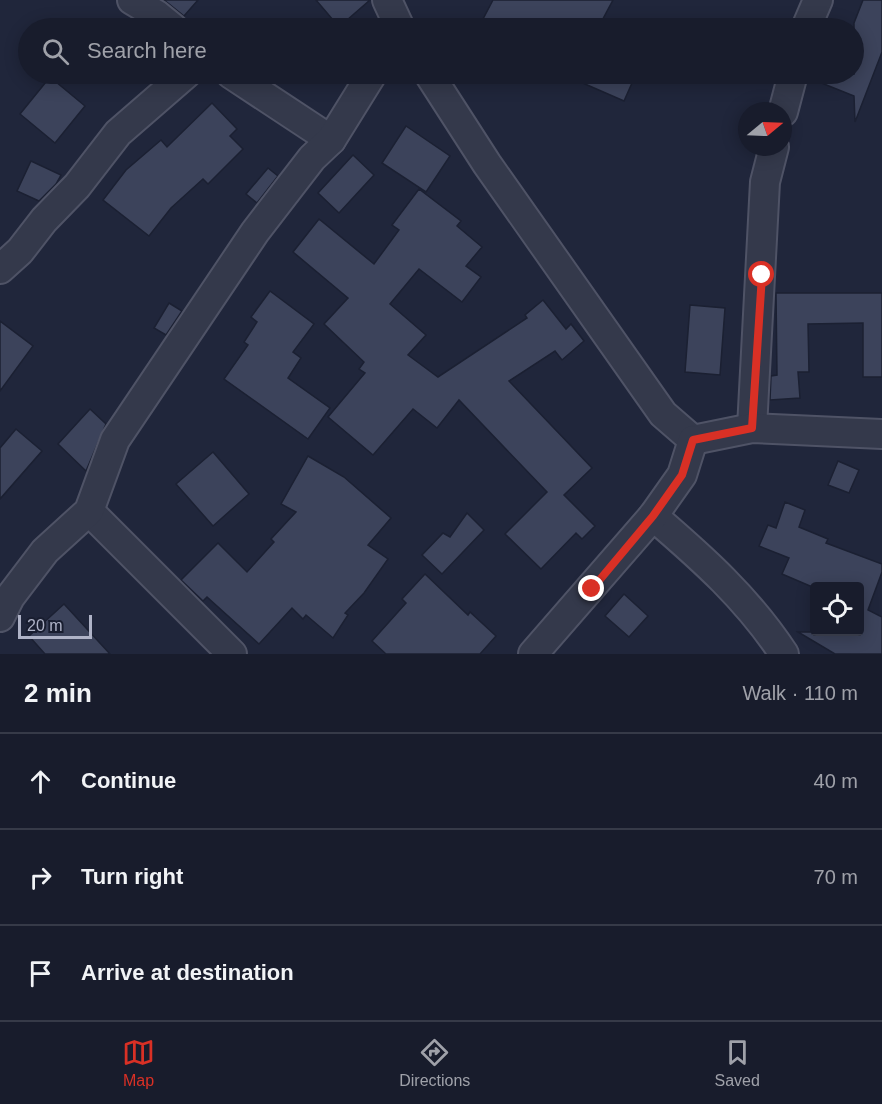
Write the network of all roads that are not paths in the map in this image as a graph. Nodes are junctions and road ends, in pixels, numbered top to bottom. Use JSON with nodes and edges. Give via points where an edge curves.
{"nodes":[{"id":1,"x":132,"y":0,"type":"edge"},
{"id":2,"x":387,"y":0,"type":"edge"},
{"id":3,"x":818,"y":0,"type":"edge"},
{"id":4,"x":161,"y":18,"type":"edge"},
{"id":5,"x":395,"y":18,"type":"edge"},
{"id":6,"x":810,"y":18,"type":"edge"},
{"id":7,"x":174,"y":84,"type":"edge"},
{"id":8,"x":246,"y":84,"type":"edge"},
{"id":9,"x":366,"y":84,"type":"edge"},
{"id":10,"x":436,"y":84,"type":"edge"},
{"id":11,"x":790,"y":84,"type":"edge"},
{"id":12,"x":786,"y":102,"type":"edge"},
{"id":13,"x":331,"y":140,"type":"junction"},
{"id":14,"x":772,"y":156,"type":"edge"},
{"id":15,"x":0,"y":269,"type":"edge"},
{"id":16,"x":752,"y":428,"type":"junction"},
{"id":17,"x":882,"y":434,"type":"edge"},
{"id":18,"x":693,"y":440,"type":"junction"},
{"id":19,"x":89,"y":511,"type":"junction"},
{"id":20,"x":653,"y":516,"type":"junction"},
{"id":21,"x":3,"y":603,"type":"edge"},
{"id":22,"x":232,"y":654,"type":"edge"},
{"id":23,"x":533,"y":654,"type":"edge"},
{"id":24,"x":784,"y":654,"type":"edge"}],
"edges":[{"from":1,"to":4,"type":"street"},
{"from":2,"to":5,"type":"street"},
{"from":3,"to":6,"type":"street"},
{"from":7,"to":15,"type":"street","via":[[118,133],[77,186]]},
{"from":8,"to":13,"type":"street"},
{"from":9,"to":13,"type":"street"},
{"from":10,"to":18,"type":"street","via":[[663,414]]},
{"from":11,"to":12,"type":"street"},
{"from":13,"to":19,"type":"street","via":[[312,158],[255,232],[115,440]]},
{"from":14,"to":16,"type":"street","via":[[765,182]]},
{"from":16,"to":17,"type":"street"},
{"from":16,"to":18,"type":"street"},
{"from":18,"to":20,"type":"street","via":[[682,475]]},
{"from":19,"to":21,"type":"street","via":[[45,551]]},
{"from":19,"to":22,"type":"street"},
{"from":20,"to":23,"type":"street"},
{"from":20,"to":24,"type":"street","via":[[706,562],[760,618]]}]}
